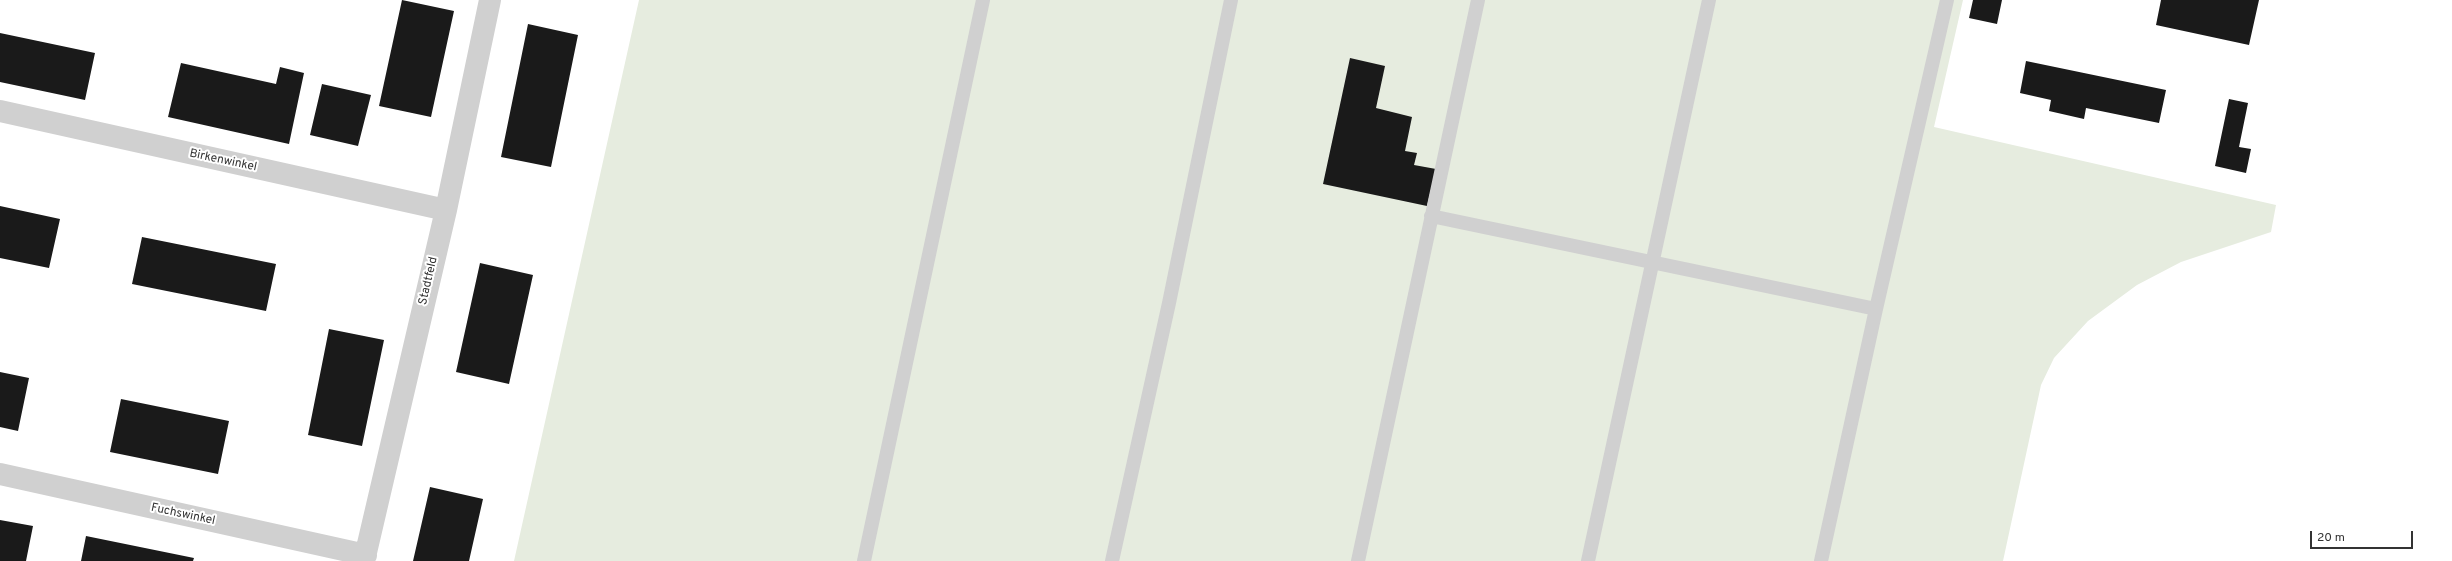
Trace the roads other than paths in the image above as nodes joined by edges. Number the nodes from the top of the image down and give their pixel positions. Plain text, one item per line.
1 (490, 0) edge
2 (983, 0) edge
3 (1231, 0) edge
4 (1478, 0) edge
5 (1709, 0) edge
6 (1947, 0) edge
7 (0, 111) edge
8 (446, 210) junction
9 (1431, 216) junction
10 (1652, 263) junction
11 (1876, 309) junction
12 (0, 474) edge
13 (365, 558) edge
14 (864, 561) edge
15 (1112, 561) edge
16 (1358, 561) edge
17 (1588, 561) edge
18 (1821, 561) edge

1 - 8 street, Stadtfeld
2 - 14 lane
3 - 15 lane
4 - 9 lane
5 - 10 lane
6 - 11 lane
7 - 8 street, Birkenwinkel
8 - 13 street, Stadtfeld
9 - 10 lane
9 - 16 lane
10 - 11 lane
10 - 17 lane
11 - 18 lane
12 - 13 street, Fuchswinkel

